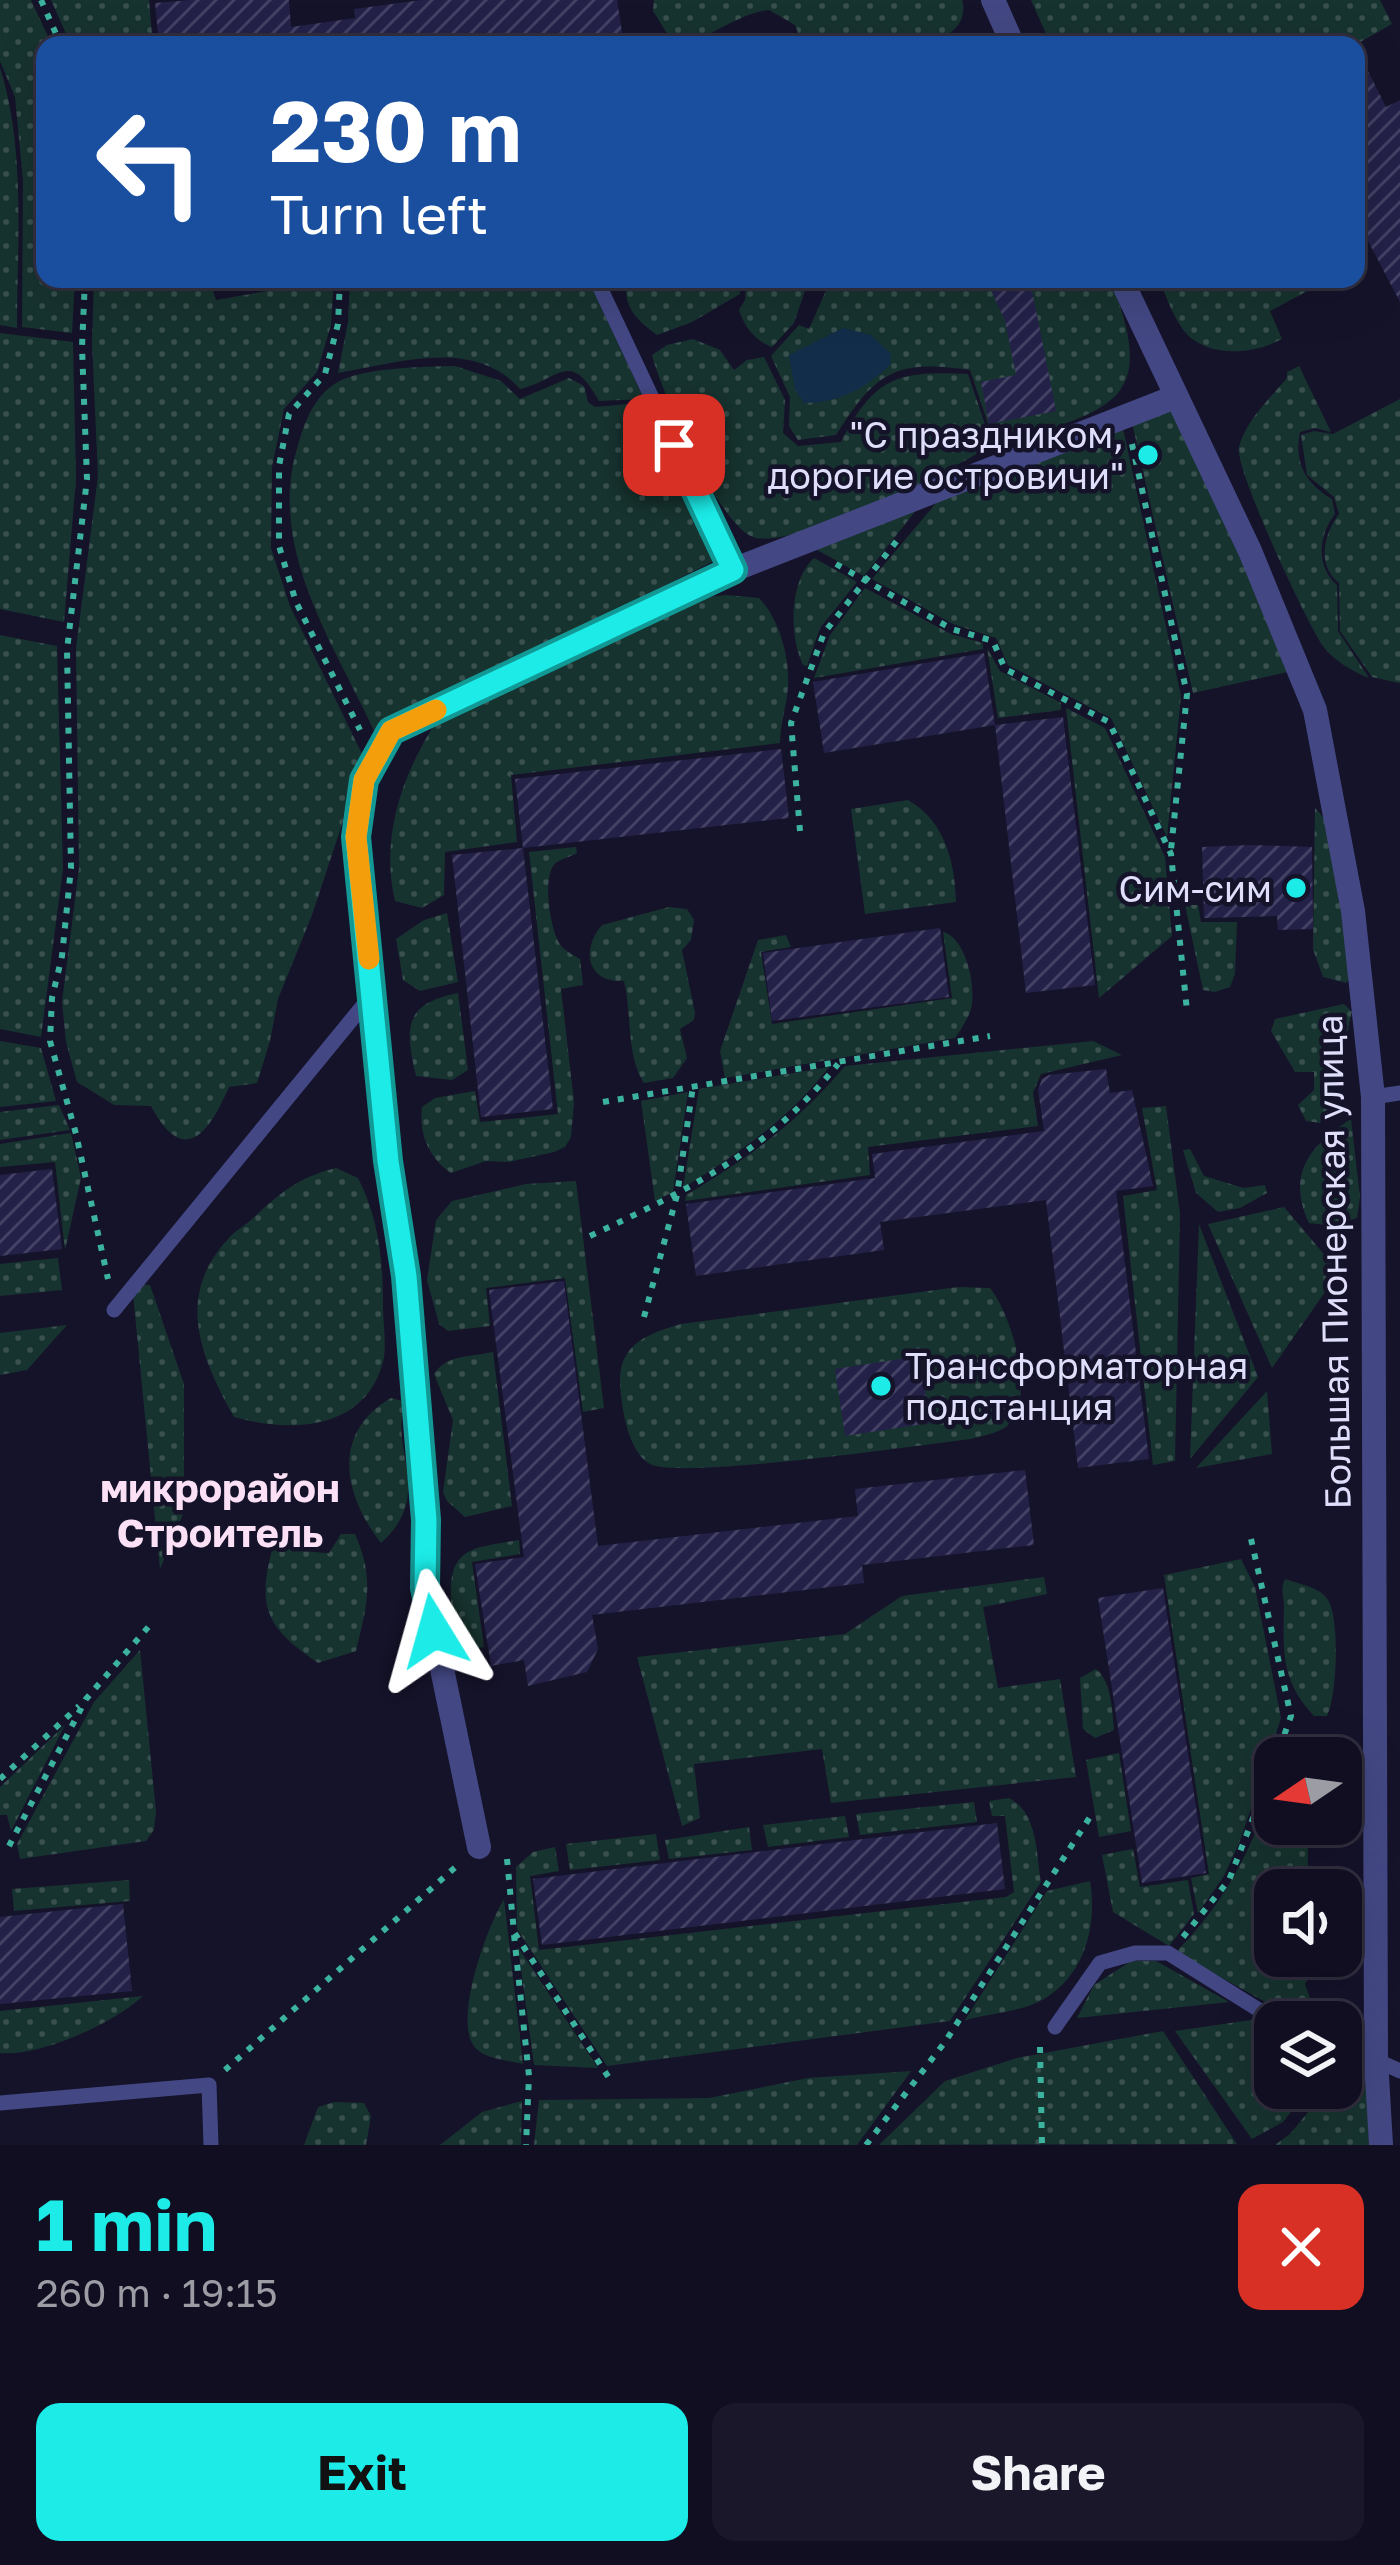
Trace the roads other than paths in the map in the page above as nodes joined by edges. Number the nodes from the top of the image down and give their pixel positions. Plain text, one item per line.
1 (993, 0) edge
2 (1009, 36) edge
3 (600, 288) edge
4 (1125, 288) edge
5 (1175, 397) junction
6 (733, 570) junction
7 (372, 994) junction
8 (1400, 1094) edge
9 (1373, 1097) junction
10 (114, 1310) road end
11 (479, 1847) road end
12 (1254, 2007) edge
13 (1047, 2028) road end
14 (1376, 2060) junction
15 (1400, 2071) edge
16 (0, 2103) edge
17 (211, 2145) edge
18 (1381, 2145) edge

1 - 2 street
3 - 6 lane
4 - 5 street, Большая Пионерская улица
5 - 6 street
5 - 9 street, Большая Пионерская улица
6 - 7 street
7 - 10 lane
7 - 11 street
8 - 9 lane
9 - 14 street, Большая Пионерская улица
12 - 13 lane
14 - 15 lane
14 - 18 street, Большая Пионерская улица
16 - 17 lane

